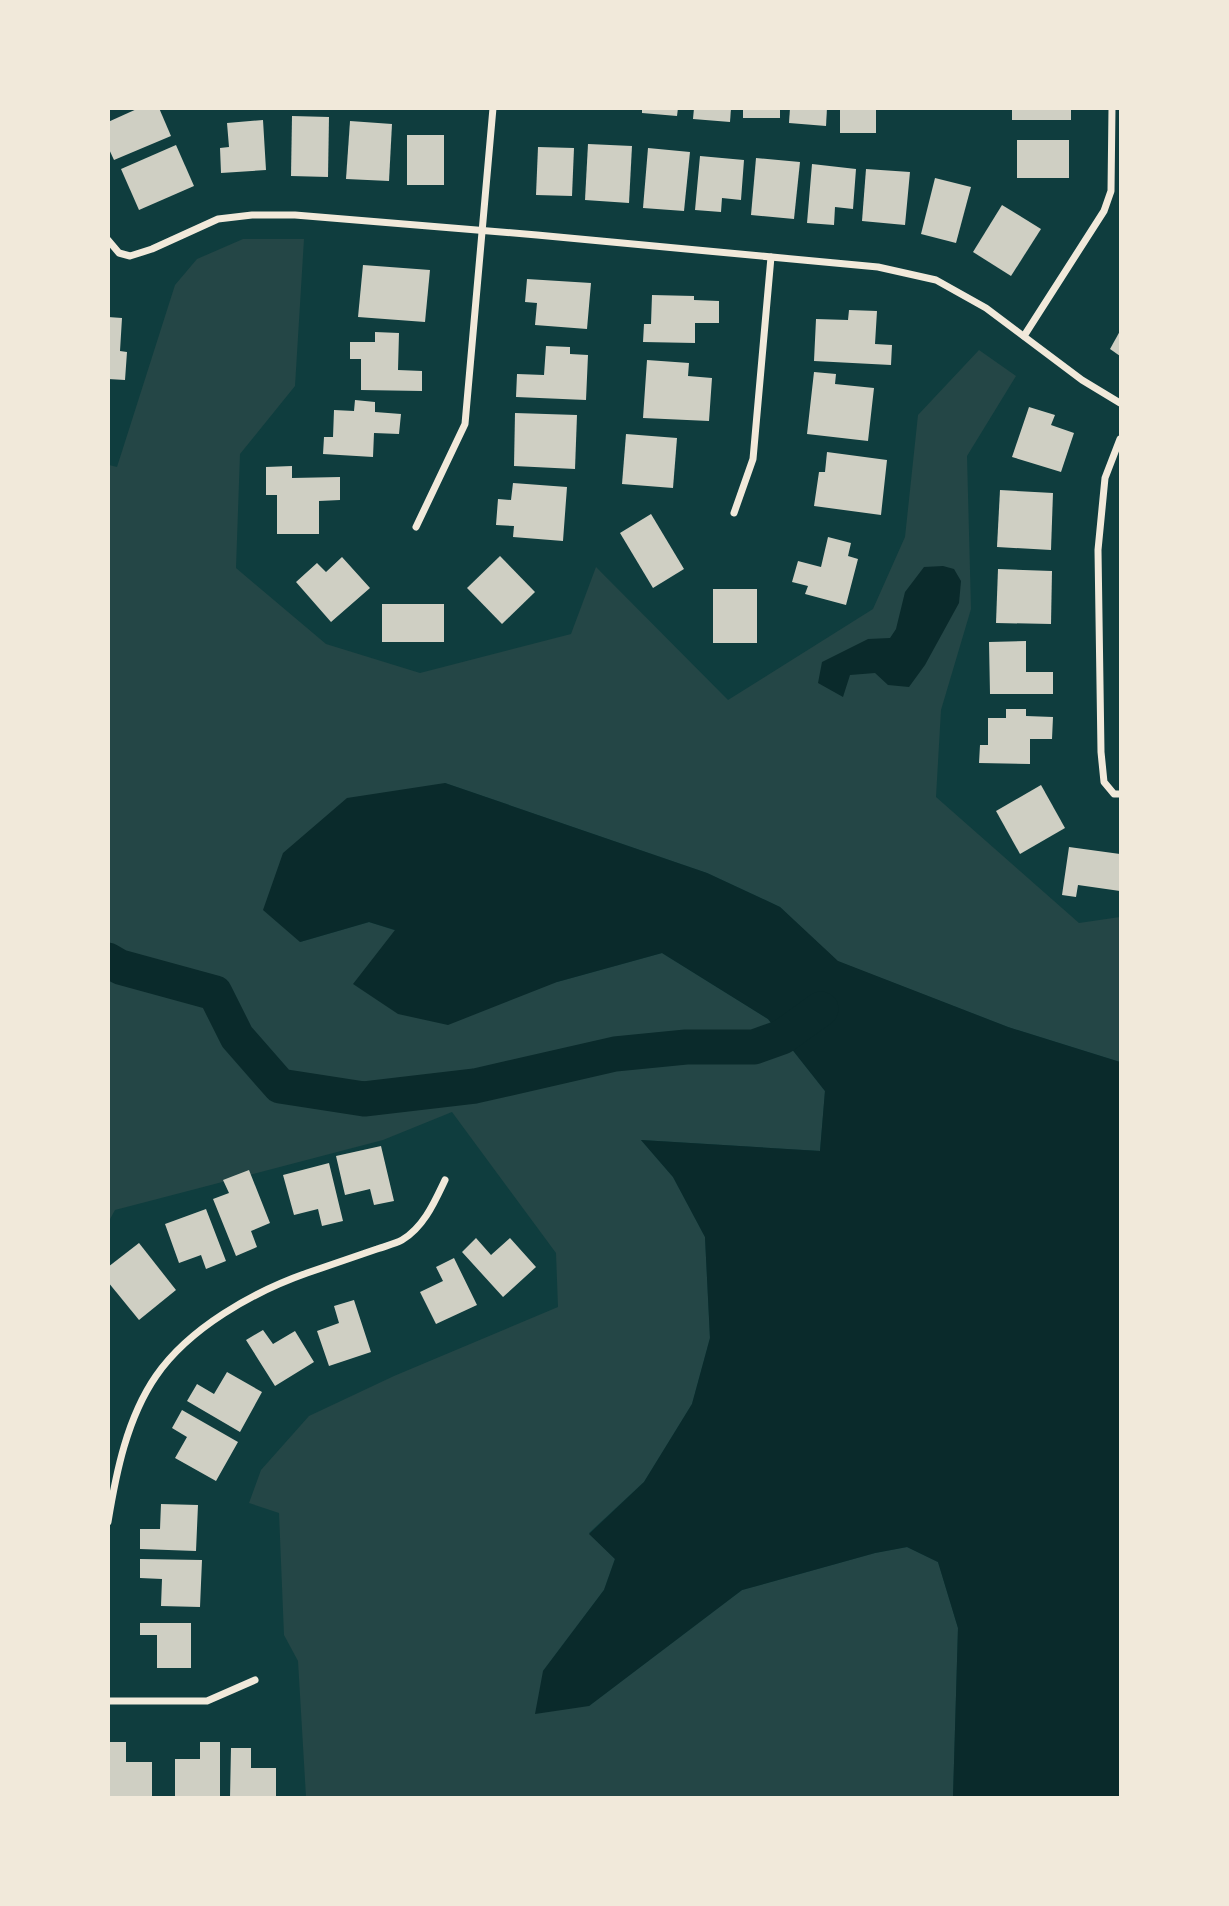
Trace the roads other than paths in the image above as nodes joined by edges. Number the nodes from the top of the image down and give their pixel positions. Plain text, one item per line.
1 (494, 108) edge
2 (1112, 108) edge
3 (482, 230) junction
4 (108, 240) edge
5 (771, 257) junction
6 (1024, 336) junction
7 (1121, 403) edge
8 (1121, 439) edge
9 (734, 513) dead end
10 (416, 527) dead end
11 (1117, 794) edge
12 (445, 1180) dead end
13 (108, 1522) edge
14 (255, 1679) dead end
15 (108, 1701) edge

1 - 3 street
2 - 6 street
3 - 4 street
3 - 5 street
3 - 10 street
5 - 6 street
5 - 9 street
6 - 7 street
8 - 11 street
12 - 13 street
14 - 15 street

